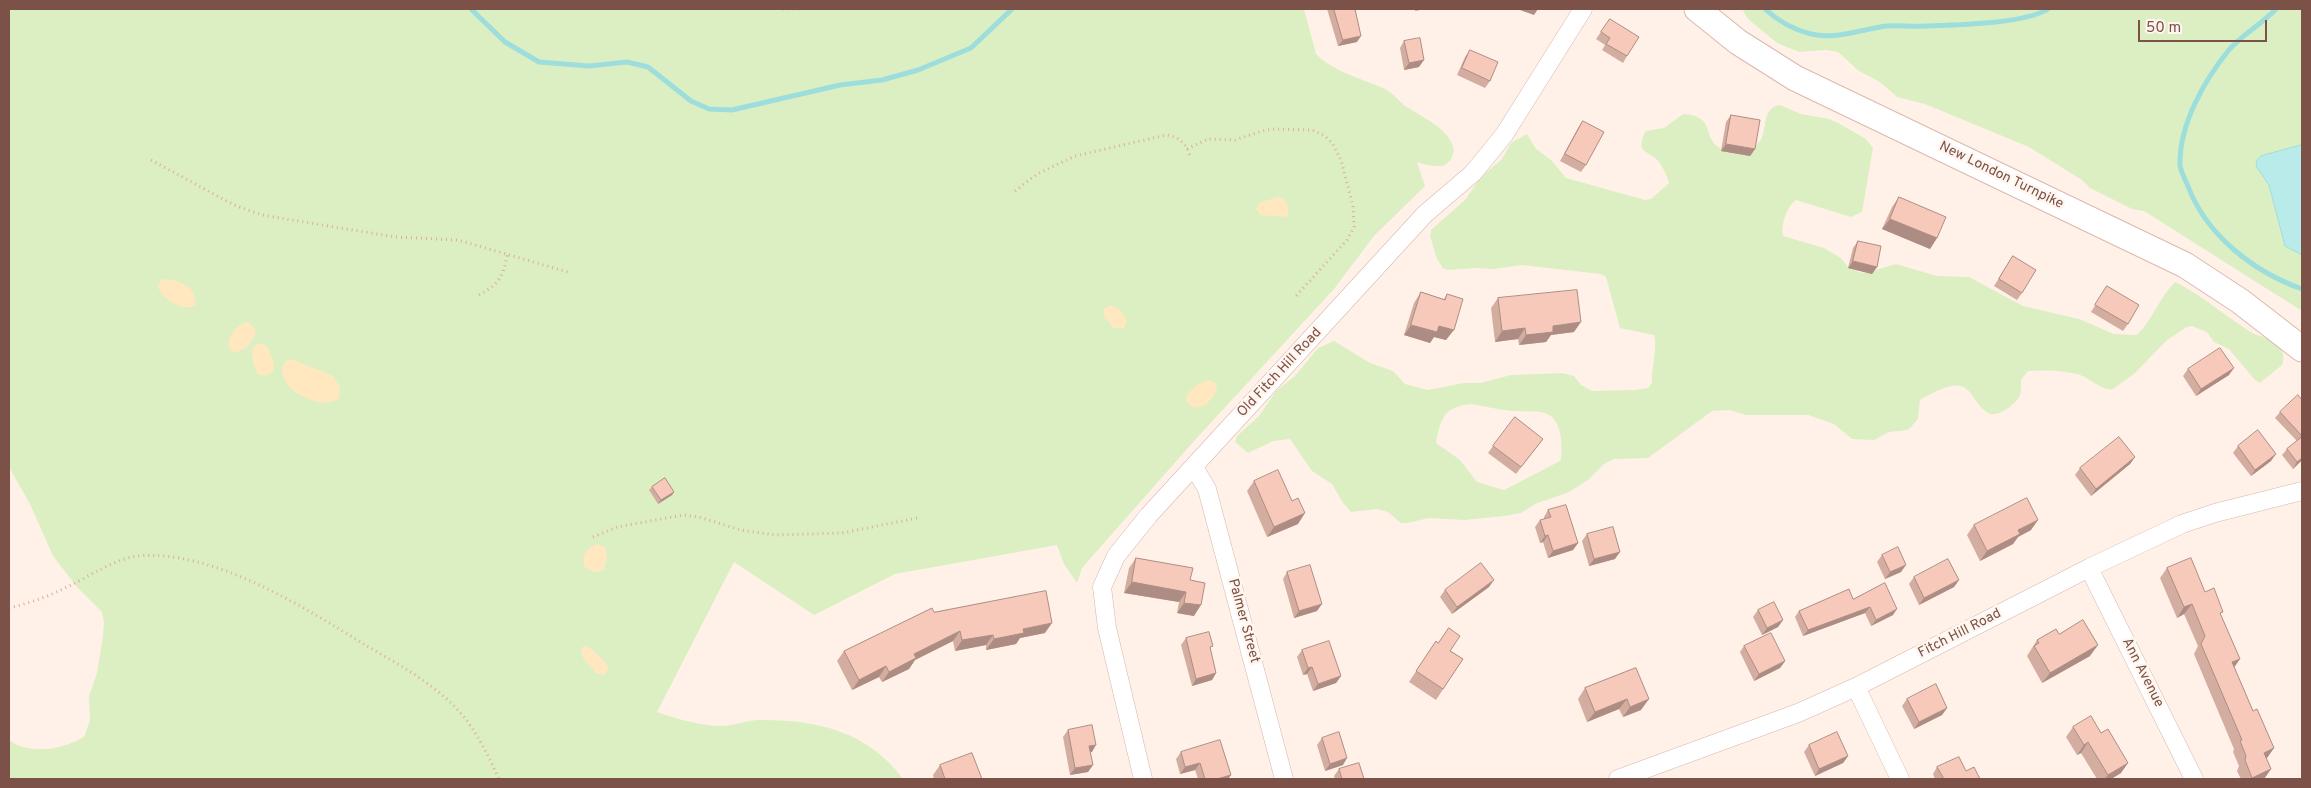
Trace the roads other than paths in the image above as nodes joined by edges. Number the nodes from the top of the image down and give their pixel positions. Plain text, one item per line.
1 (1583, 9) edge
2 (1697, 9) edge
3 (2302, 349) edge
4 (1194, 466) junction
5 (2302, 491) edge
6 (2089, 568) junction
7 (1856, 687) junction
8 (1142, 779) edge
9 (1284, 779) edge
10 (1618, 779) edge
11 (1900, 779) edge
12 (2194, 779) edge

1 - 4 street, Old Fitch Hill Road
2 - 3 main road, New London Turnpike
4 - 8 street, Old Fitch Hill Road
4 - 9 street, Palmer Street
5 - 6 street, Fitch Hill Road
6 - 7 street, Fitch Hill Road
6 - 12 street, Ann Avenue
7 - 10 street, Fitch Hill Road
7 - 11 street

